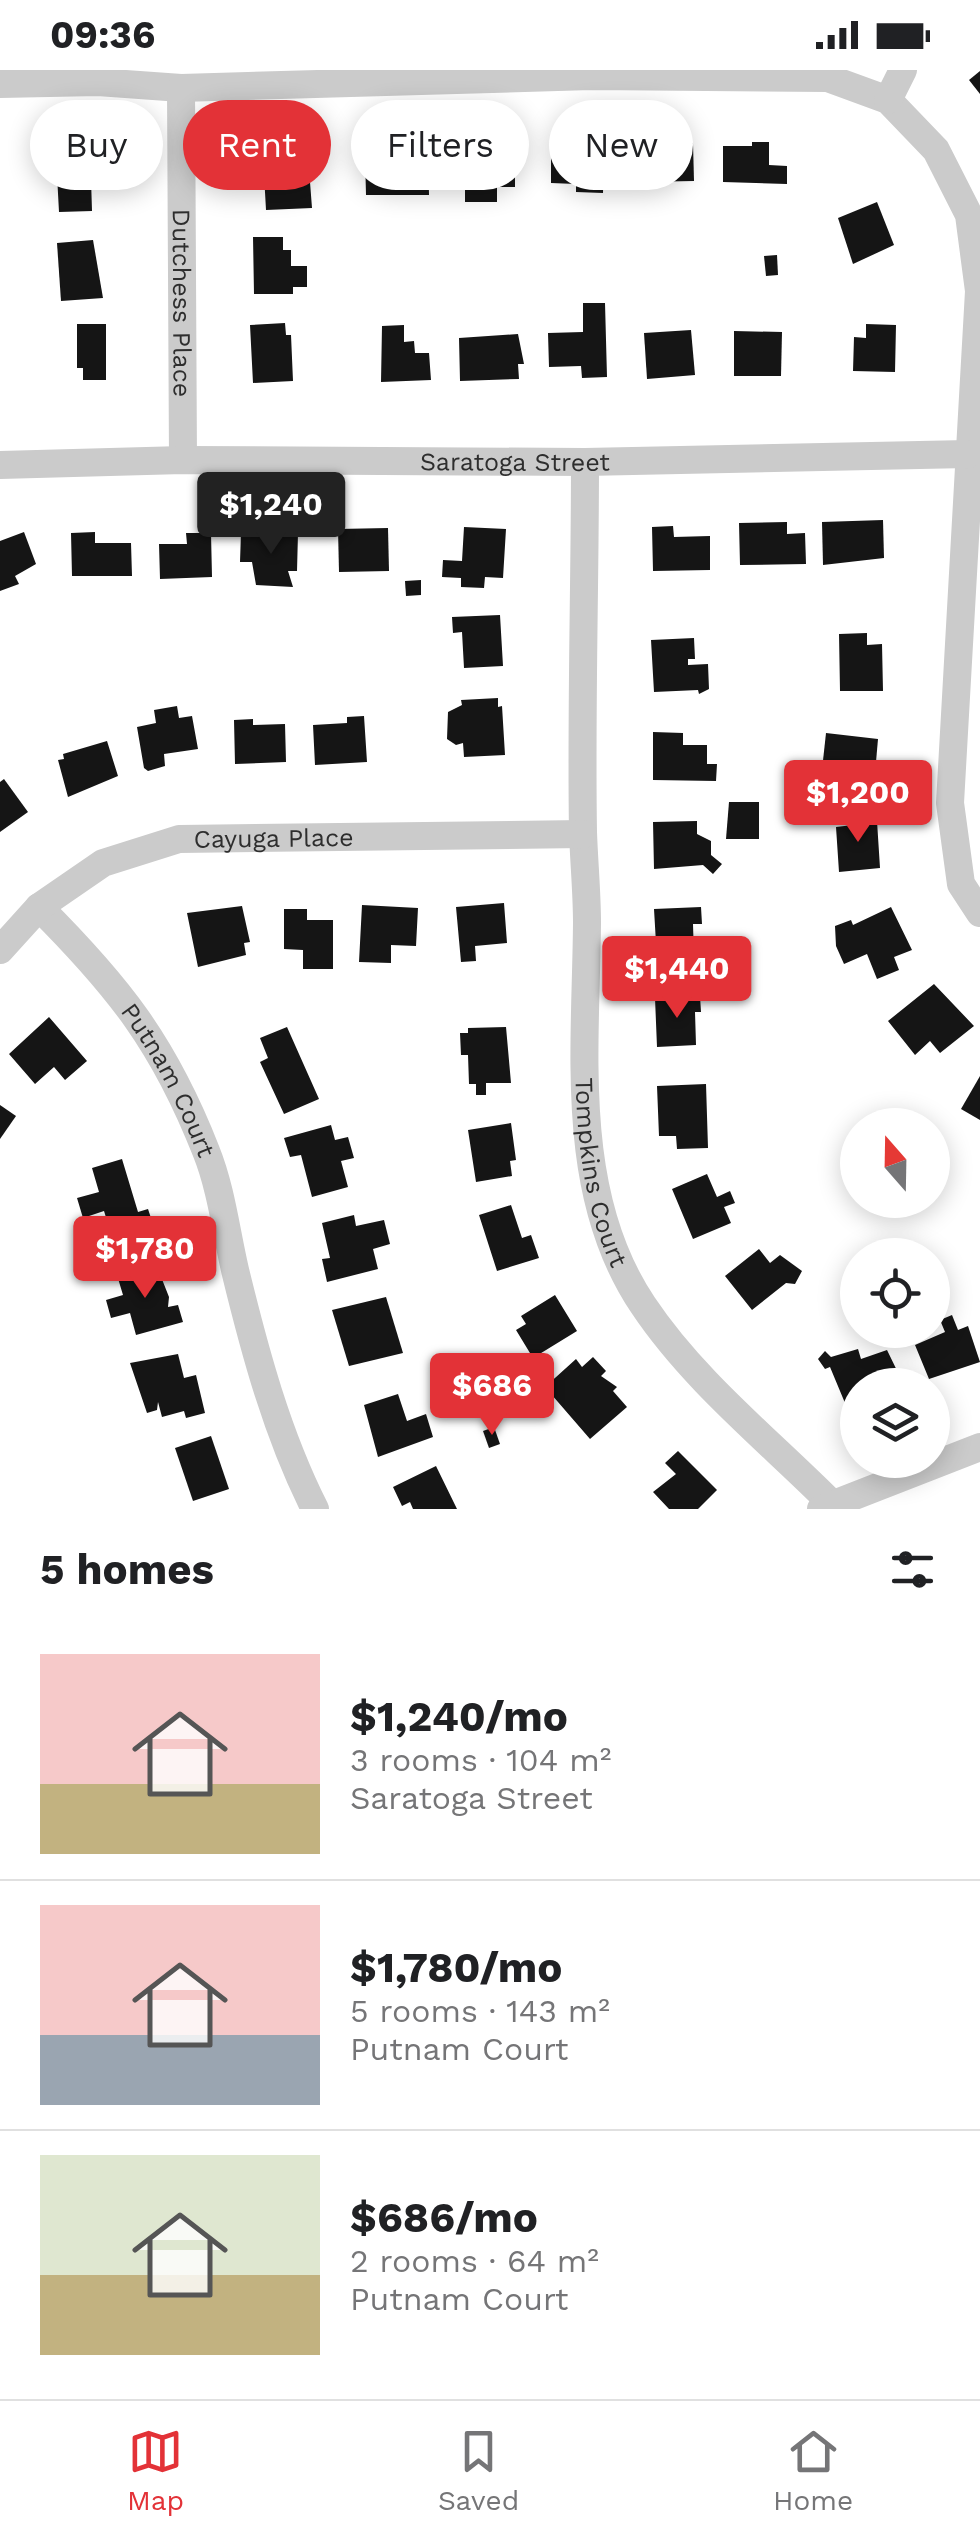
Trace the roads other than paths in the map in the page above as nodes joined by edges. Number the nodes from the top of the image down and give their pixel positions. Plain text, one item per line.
1 (903, 70) edge
2 (0, 84) edge
3 (182, 88) junction
4 (888, 100) junction
5 (968, 454) junction
6 (183, 460) junction
7 (585, 462) junction
8 (0, 466) edge
9 (583, 834) junction
10 (40, 907) junction
11 (980, 913) edge
12 (0, 950) edge
13 (980, 1447) edge
14 (826, 1506) edge
15 (315, 1509) edge

1 - 4 street
2 - 3 street
3 - 4 street
3 - 6 street, Dutchess Place
4 - 5 street
5 - 7 street, Saratoga Street
5 - 11 street
6 - 7 street, Saratoga Street
6 - 8 street, Saratoga Street
7 - 9 street, Tompkins Court
9 - 10 street, Cayuga Place
9 - 14 street, Tompkins Court
10 - 12 street, Cayuga Place
10 - 15 street, Putnam Court
13 - 14 street

